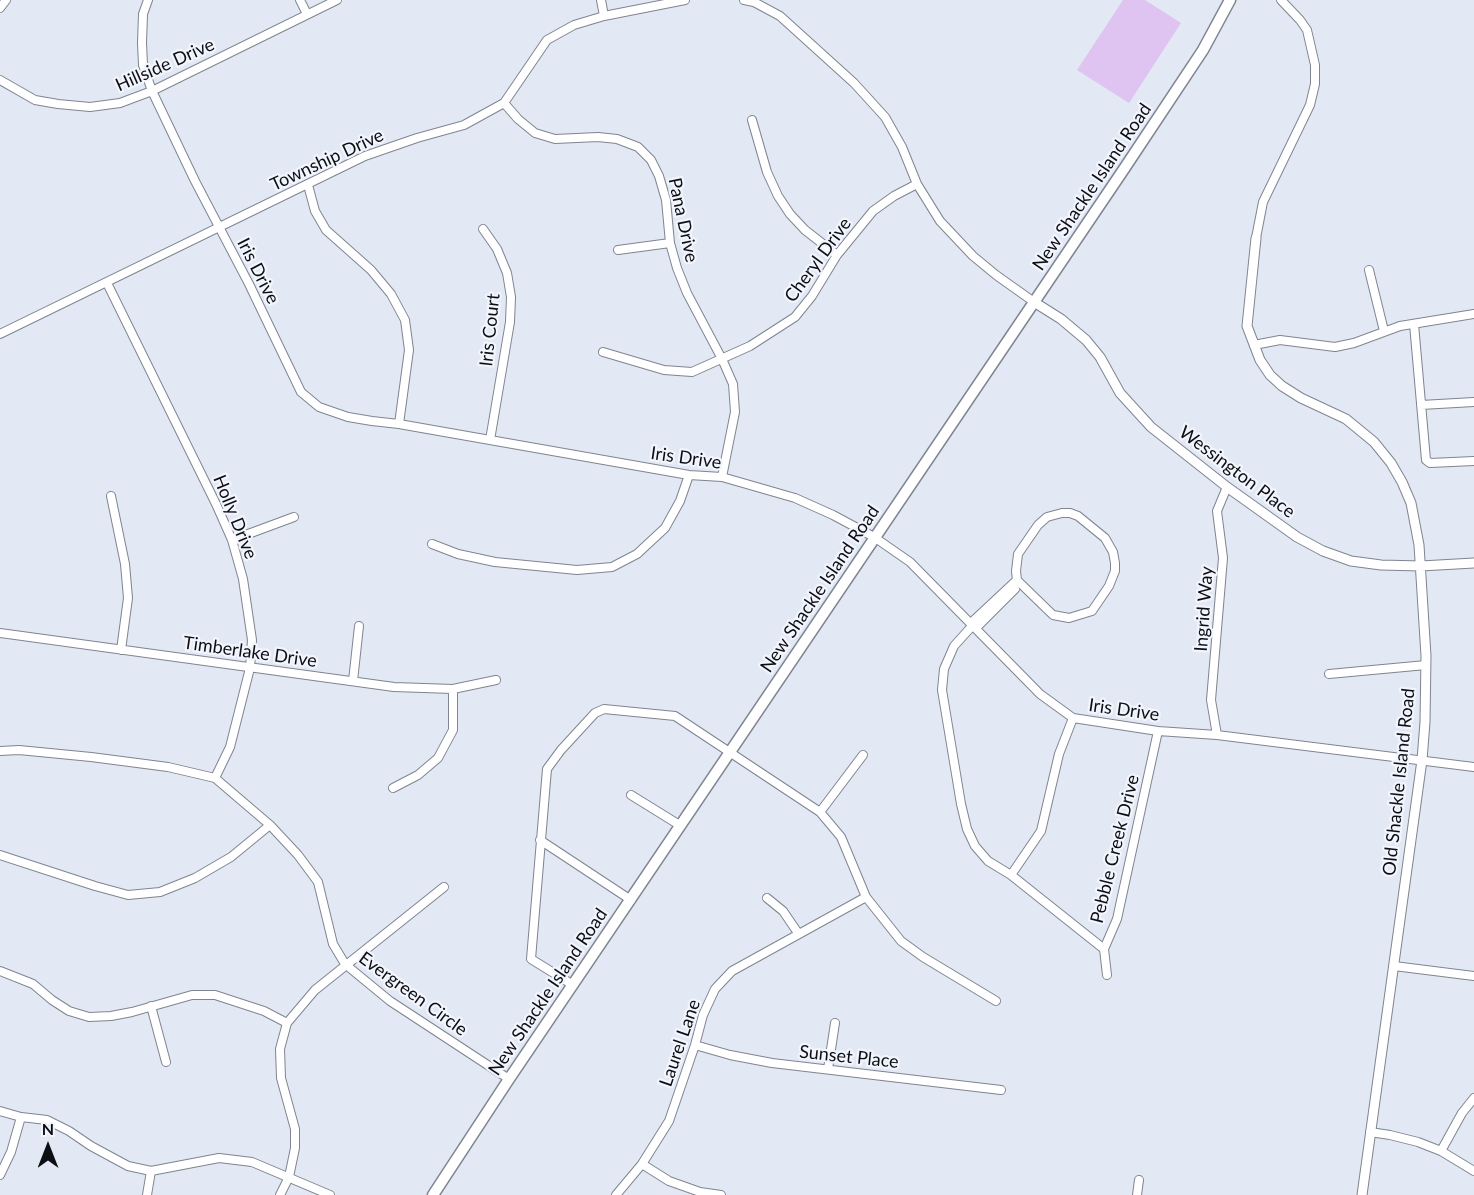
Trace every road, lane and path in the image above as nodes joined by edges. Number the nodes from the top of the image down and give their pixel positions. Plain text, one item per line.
1 (6, 0) edge
2 (148, 0) edge
3 (300, 0) edge
4 (337, 0) edge
5 (601, 0) edge
6 (685, 0) edge
7 (744, 0) edge
8 (1230, 0) edge
9 (1281, 0) edge
10 (0, 8) edge
11 (307, 14) junction
12 (604, 16) junction
13 (0, 80) edge
14 (152, 91) junction
15 (504, 103) junction
16 (752, 120) dead end
17 (917, 184) junction
18 (308, 185) junction
19 (220, 227) junction
20 (483, 229) dead end
21 (1256, 238) joint
22 (670, 243) junction
23 (618, 250) dead end
24 (837, 255) junction
25 (1369, 270) dead end
26 (107, 283) junction
27 (1034, 302) junction
28 (1474, 314) edge
29 (1414, 324) junction
30 (1384, 331) junction
31 (0, 334) edge
32 (1254, 345) junction
33 (603, 352) dead end
34 (723, 359) junction
35 (1474, 402) edge
36 (1421, 405) junction
37 (399, 424) junction
38 (490, 440) junction
39 (1474, 460) edge
40 (689, 475) junction
41 (722, 477) junction
42 (1227, 487) junction
43 (111, 496) dead end
44 (294, 517) dead end
45 (874, 537) junction
46 (232, 540) junction
47 (432, 543) dead end
48 (1474, 563) edge
49 (1421, 566) junction
50 (1018, 582) junction
51 (974, 625) junction
52 (359, 626) dead end
53 (0, 633) edge
54 (121, 650) junction
55 (1426, 665) junction
56 (250, 668) junction
57 (1329, 674) dead end
58 (496, 680) dead end
59 (353, 681) junction
60 (453, 689) junction
61 (1074, 717) junction
62 (1158, 730) junction
63 (1216, 735) junction
64 (0, 752) edge
65 (731, 752) junction
66 (863, 755) dead end
67 (1422, 760) junction
68 (1474, 767) edge
69 (215, 778) junction
70 (393, 788) dead end
71 (631, 795) dead end
72 (820, 812) junction
73 (270, 825) junction
74 (681, 826) junction
75 (540, 840) junction
76 (0, 855) edge
77 (1011, 875) junction
78 (444, 887) dead end
79 (866, 897) junction
80 (767, 898) dead end
81 (631, 900) junction
82 (798, 933) junction
83 (1104, 949) junction
84 (345, 964) junction
85 (1394, 966) junction
86 (0, 971) edge
87 (1107, 975) dead end
88 (1474, 976) edge
89 (573, 985) junction
90 (996, 1001) dead end
91 (151, 1006) junction
92 (287, 1023) junction
93 (835, 1023) dead end
94 (695, 1045) junction
95 (166, 1062) dead end
96 (828, 1069) junction
97 (509, 1079) junction
98 (1001, 1090) dead end
99 (1474, 1098) edge
100 (0, 1111) edge
101 (21, 1117) junction
102 (1370, 1132) junction
103 (1442, 1152) junction
104 (642, 1164) junction
105 (151, 1171) junction
106 (1474, 1171) edge
107 (0, 1175) edge
108 (289, 1177) junction
109 (1139, 1180) dead end
110 (147, 1195) edge
111 (280, 1195) edge
112 (330, 1195) edge
113 (433, 1195) edge
114 (616, 1195) edge
115 (721, 1195) edge
116 (1137, 1195) edge
117 (1362, 1195) edge

1 - 10 street
2 - 14 street, Iris Drive
3 - 11 street
4 - 11 street, Hillside Drive
5 - 12 street
6 - 12 street, Township Drive
7 - 17 street
8 - 27 main road, New Shackle Island Road
9 - 21 street, Old Shackle Island Road
11 - 14 street, Hillside Drive
12 - 15 street, Township Drive
13 - 14 street, Hillside Drive
14 - 19 street, Iris Drive
15 - 18 street, Township Drive
15 - 22 street, Pana Drive
16 - 24 street
17 - 24 street, Cheryl Drive
17 - 27 street
18 - 19 street, Township Drive
18 - 37 street
19 - 26 street, Township Drive
19 - 37 street, Iris Drive
20 - 38 street, Iris Court
21 - 32 street, Old Shackle Island Road
22 - 23 street
22 - 34 street, Pana Drive
24 - 34 street, Cheryl Drive
25 - 30 street
26 - 31 street, Township Drive
26 - 46 street, Holly Drive
27 - 42 street, Wessington Place
27 - 45 main road, New Shackle Island Road
28 - 29 street
29 - 30 street
29 - 36 street
30 - 32 street
32 - 49 street, Old Shackle Island Road
33 - 34 street, Cheryl Drive
34 - 41 street, Pana Drive
35 - 36 street
36 - 39 street
37 - 38 street, Iris Drive
38 - 40 street, Iris Drive
40 - 41 street, Iris Drive
40 - 47 street
41 - 45 street, Iris Drive
42 - 49 street, Wessington Place
42 - 63 street, Ingrid Way
43 - 54 street
44 - 46 street
45 - 51 street, Iris Drive
45 - 65 main road, New Shackle Island Road
46 - 56 street, Holly Drive
48 - 49 street, Wessington Place
49 - 55 street, Old Shackle Island Road
50 - 50 street
50 - 51 street
51 - 61 street, Iris Drive
51 - 77 street
52 - 59 street
53 - 54 street, Timberlake Drive
54 - 56 street, Timberlake Drive
55 - 57 street
55 - 67 street, Old Shackle Island Road
56 - 59 street, Timberlake Drive
56 - 69 street, Holly Drive
58 - 60 street, Timberlake Drive
59 - 60 street, Timberlake Drive
60 - 70 street
61 - 62 street, Iris Drive
61 - 77 street
62 - 63 street, Iris Drive
62 - 83 street, Pebble Creek Drive
63 - 67 street, Iris Drive
64 - 69 street, Evergreen Circle
65 - 72 street
65 - 74 main road, New Shackle Island Road
65 - 75 street
66 - 72 street
67 - 68 street, Iris Drive
67 - 85 street, Old Shackle Island Road
69 - 73 street, Evergreen Circle
71 - 74 street
72 - 79 street
73 - 76 street
73 - 84 street, Evergreen Circle
74 - 81 main road, New Shackle Island Road
75 - 81 street
75 - 89 street
77 - 83 street
78 - 84 street
79 - 82 street, Laurel Lane
79 - 90 street
80 - 82 street
81 - 89 main road, New Shackle Island Road
82 - 94 street, Laurel Lane
83 - 87 street, Pebble Creek Drive
84 - 92 street
84 - 97 street, Evergreen Circle
85 - 88 street
85 - 102 street, Old Shackle Island Road
86 - 91 street
89 - 97 main road, New Shackle Island Road
91 - 92 street
91 - 95 street
92 - 108 street
93 - 96 street
94 - 96 street, Sunset Place
94 - 104 street, Laurel Lane
96 - 98 street, Sunset Place
97 - 113 main road, New Shackle Island Road
99 - 103 street
100 - 101 street
101 - 105 street
101 - 107 street
102 - 103 street
102 - 117 street, Old Shackle Island Road
103 - 106 street
104 - 114 street, Laurel Lane
104 - 115 street
105 - 108 street
105 - 110 street
108 - 111 street
108 - 112 street
109 - 116 street

